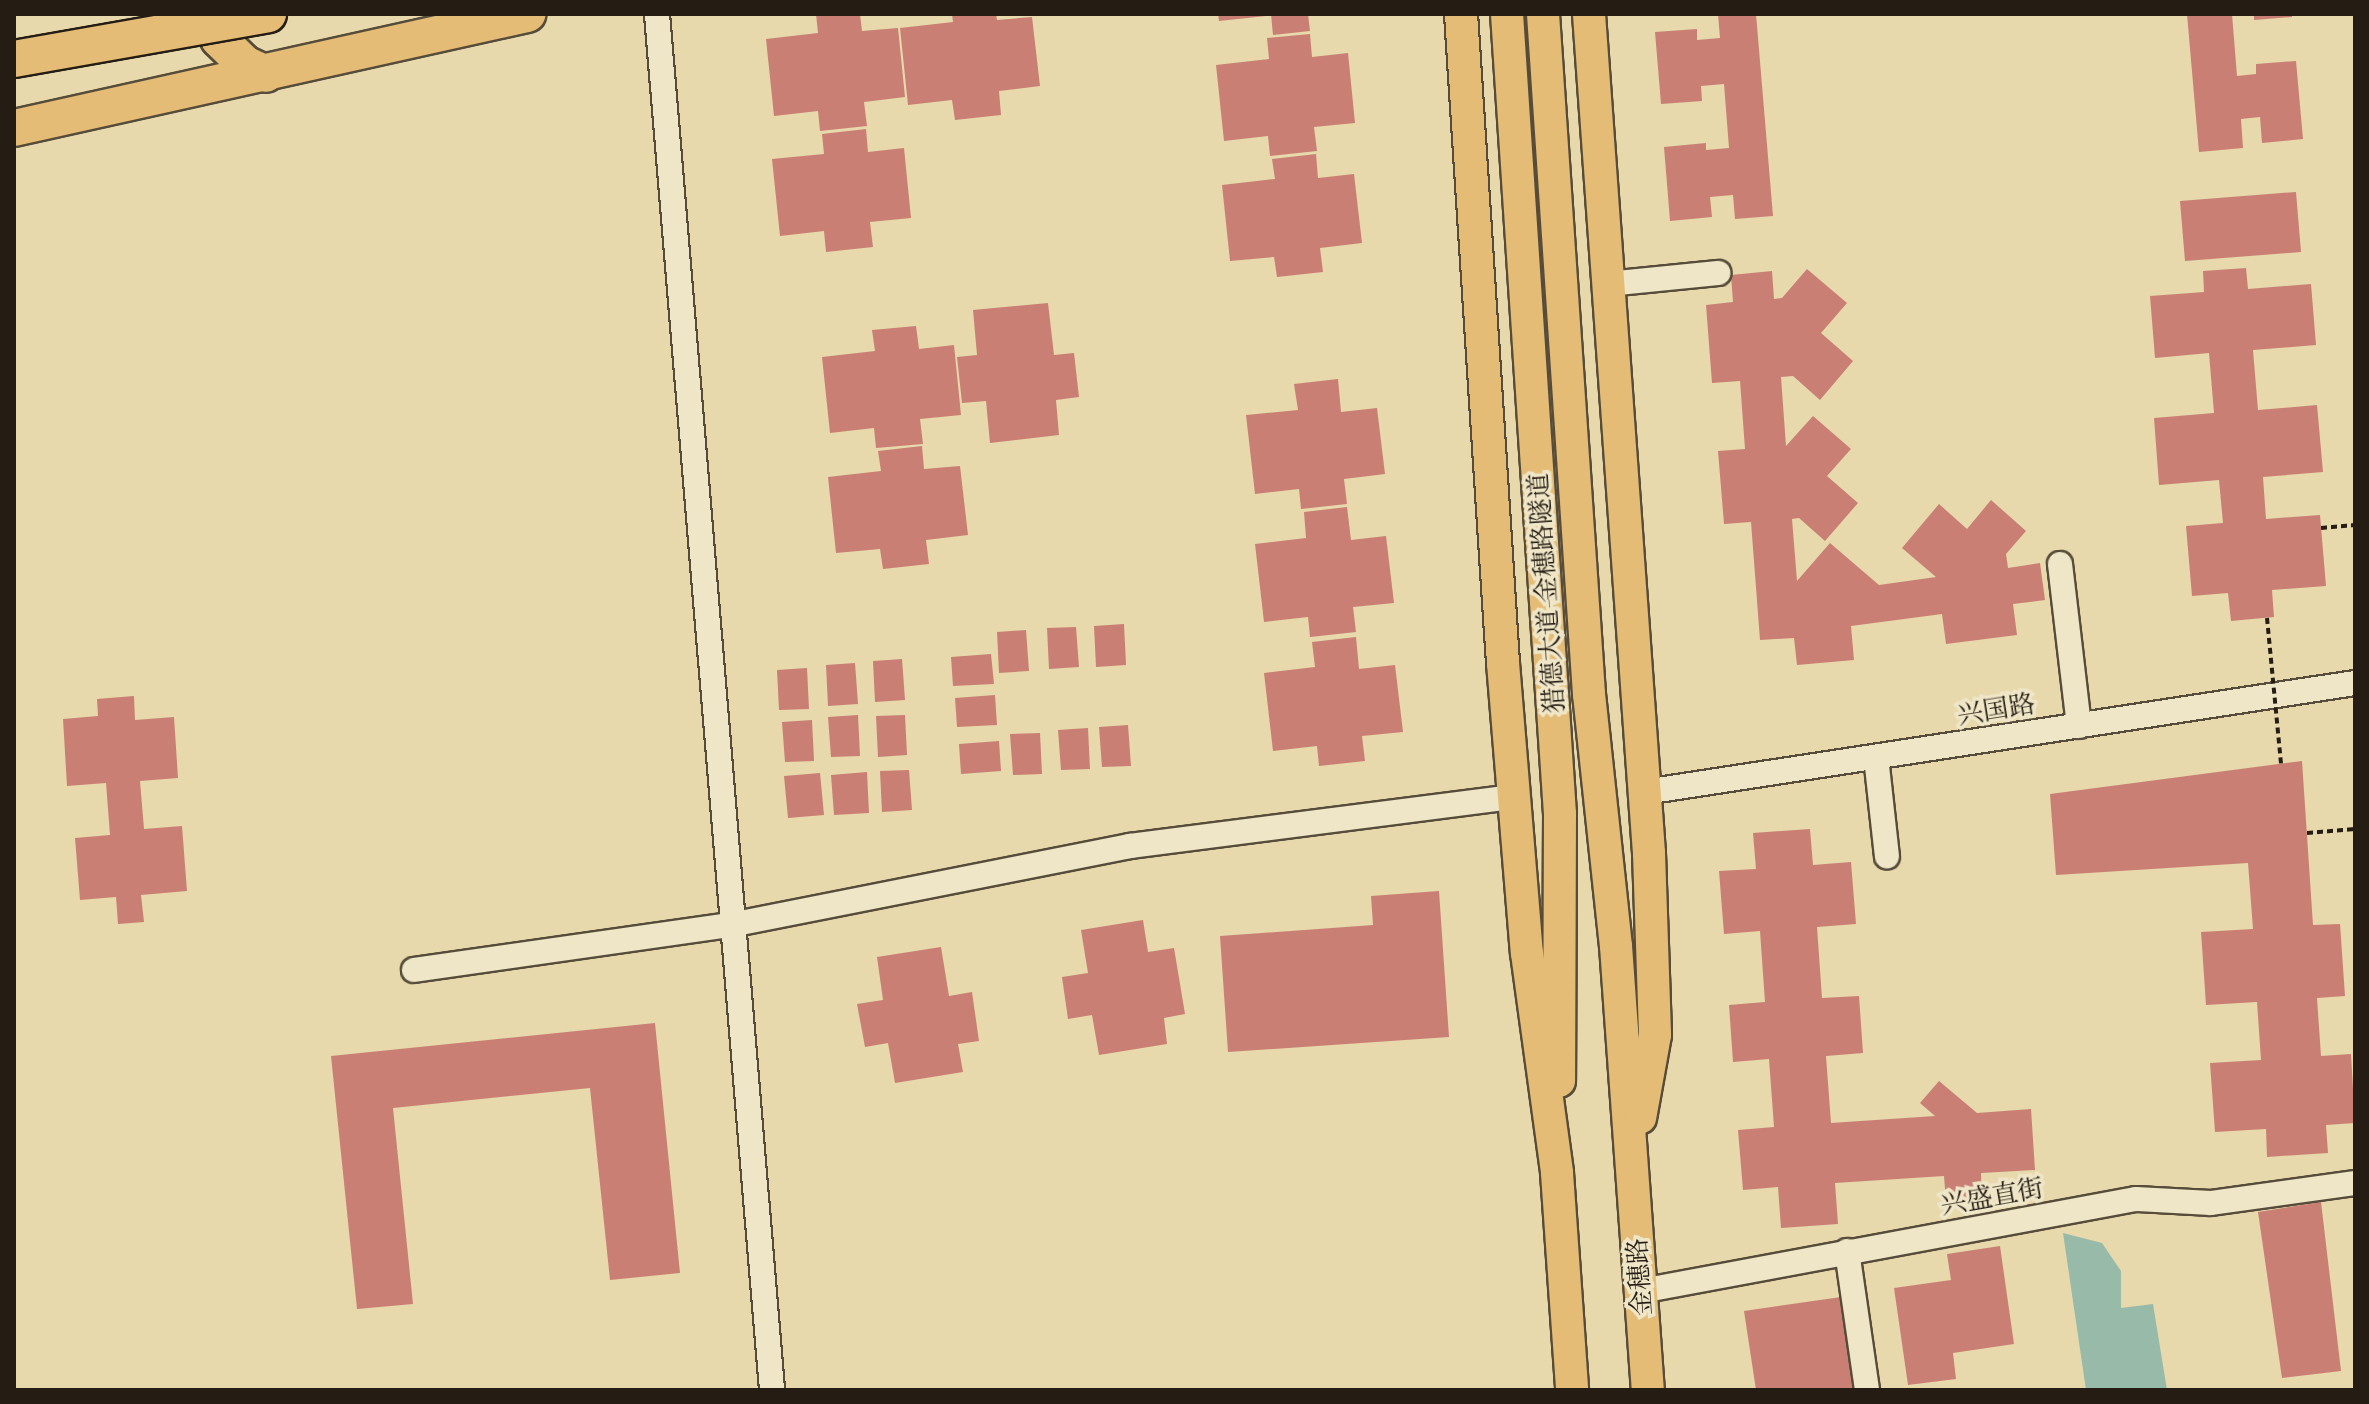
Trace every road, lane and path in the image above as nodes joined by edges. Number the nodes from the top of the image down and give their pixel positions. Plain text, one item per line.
1 (208, 14) edge
2 (268, 14) edge
3 (527, 14) edge
4 (657, 14) edge
5 (1461, 14) edge
6 (1507, 14) edge
7 (1543, 14) edge
8 (1589, 14) edge
9 (14, 59) edge
10 (266, 74) junction
11 (14, 128) edge
12 (1718, 273) dead end
13 (1607, 284) junction
14 (2355, 525) edge
15 (2321, 528) dead end
16 (2060, 564) dead end
17 (2267, 618) dead end
18 (2355, 683) edge
19 (2079, 726) junction
20 (1876, 757) junction
21 (2281, 763) dead end
22 (1645, 792) junction
23 (1515, 797) junction
24 (2355, 829) edge
25 (2307, 833) dead end
26 (1887, 856) dead end
27 (731, 925) junction
28 (414, 970) dead end
29 (1632, 1164) junction
30 (1557, 1173) junction
31 (2355, 1183) edge
32 (1847, 1251) junction
33 (1641, 1291) junction
34 (772, 1390) edge
35 (1572, 1390) edge
36 (1648, 1390) edge
37 (1867, 1390) edge

1 - 10 highway
2 - 9 highway, bridge
3 - 10 highway
4 - 27 street
5 - 23 main road
6 - 30 main road, 猎德大道-金穗路隧道
7 - 29 main road, 猎德大道-金穗路隧道
8 - 13 main road
10 - 11 highway
12 - 13 street
13 - 22 main road
14 - 15 path
16 - 19 street
17 - 21 path, bridge
18 - 19 street, 兴国路
19 - 20 street, 兴国路
20 - 22 street, 兴国路
20 - 26 street
22 - 29 main road
23 - 27 street
23 - 30 main road
24 - 25 path
27 - 28 street
27 - 34 street
29 - 33 main road, 金穗路
30 - 35 main road
31 - 32 street, 兴盛直街
32 - 33 street, 兴盛直街
32 - 37 street
33 - 36 main road, 金穗路

